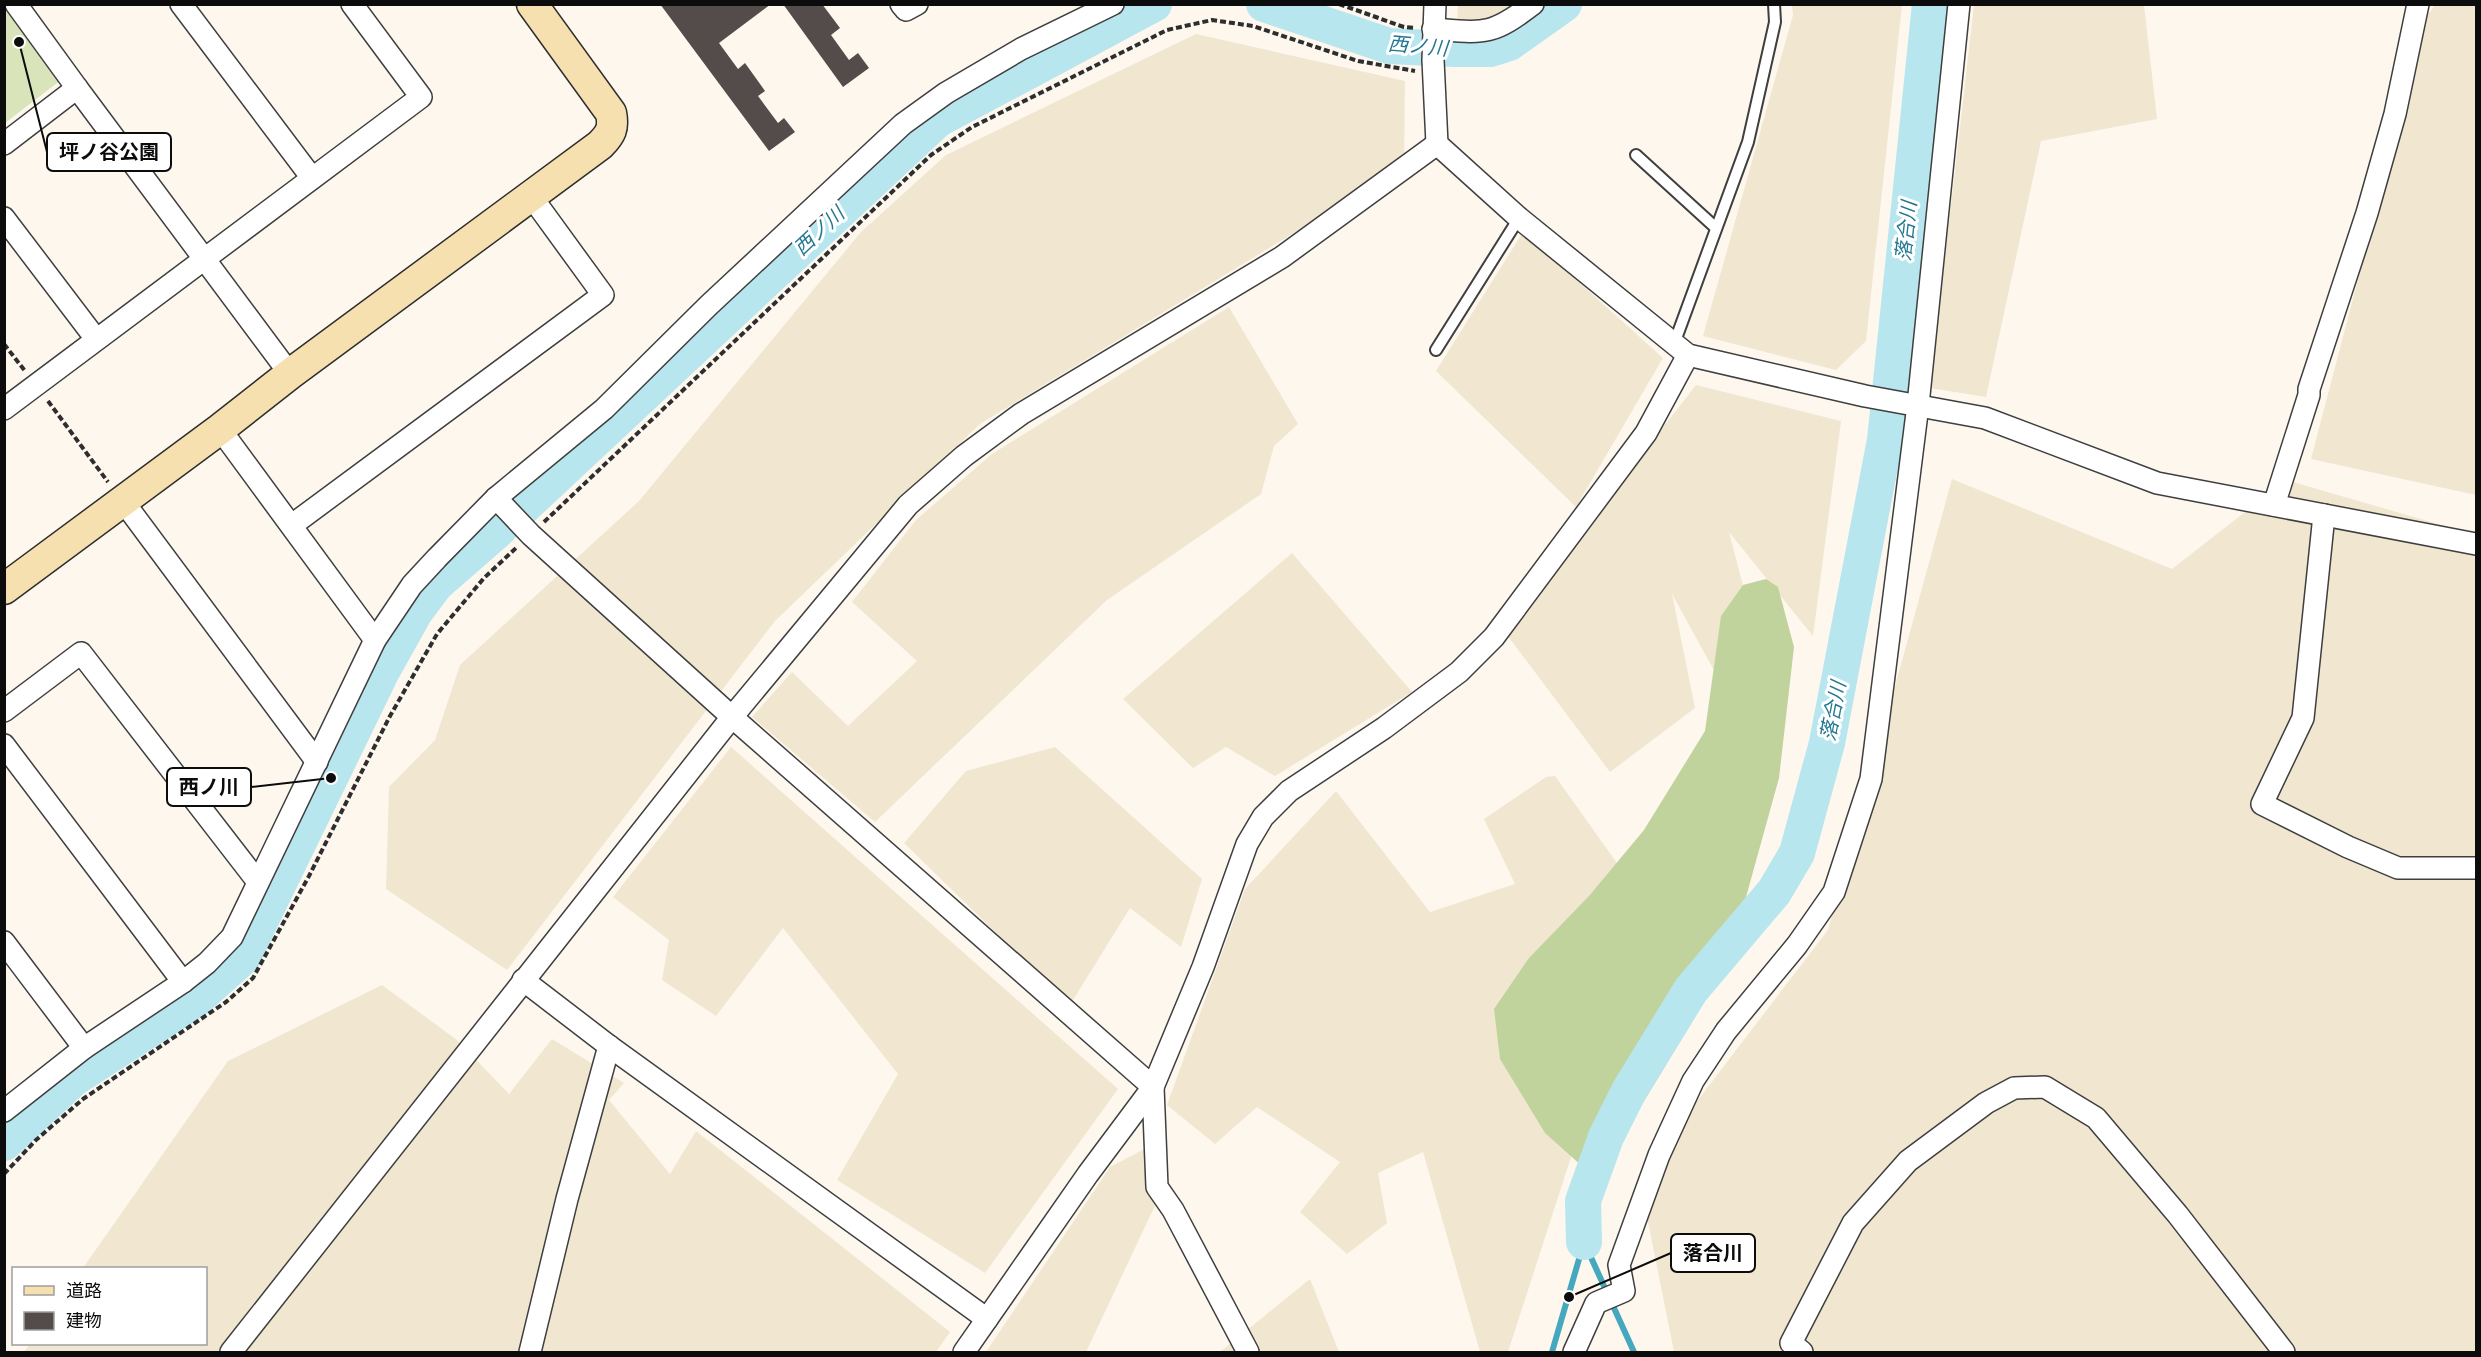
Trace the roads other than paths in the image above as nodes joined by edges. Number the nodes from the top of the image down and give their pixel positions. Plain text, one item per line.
1 (16, 4) edge
2 (181, 4) edge
3 (352, 4) edge
4 (901, 4) edge
5 (917, 4) edge
6 (1113, 4) edge
7 (1435, 4) edge
8 (1533, 4) edge
9 (1774, 4) edge
10 (1959, 4) edge
11 (2418, 4) edge
12 (541, 8) edge
13 (1433, 51) junction
14 (77, 88) junction
15 (4, 144) edge
16 (1437, 144) junction
17 (1636, 155) dead end
18 (312, 178) junction
19 (531, 196) junction
20 (4, 218) edge
21 (1519, 218) junction
22 (1716, 228) junction
23 (205, 257) junction
24 (96, 339) junction
25 (1436, 350) dead end
26 (1681, 350) junction
27 (290, 374) junction
28 (1914, 405) junction
29 (4, 409) edge
30 (220, 429) junction
31 (496, 498) junction
32 (123, 501) junction
33 (2274, 505) junction
34 (2324, 516) junction
35 (292, 525) junction
36 (2476, 544) edge
37 (4, 589) edge
38 (375, 640) junction
39 (4, 711) edge
40 (732, 717) junction
41 (4, 745) edge
42 (317, 762) junction
43 (2476, 868) edge
44 (258, 882) junction
45 (4, 942) edge
46 (523, 980) junction
47 (183, 982) junction
48 (609, 1046) junction
49 (84, 1048) junction
50 (1153, 1087) junction
51 (4, 1110) edge
52 (987, 1319) junction
53 (231, 1353) edge
54 (530, 1353) edge
55 (964, 1353) edge
56 (1248, 1353) edge
57 (1574, 1353) edge
58 (1802, 1353) edge
59 (2283, 1353) edge

1 - 14 street
2 - 18 street
3 - 18 street
4 - 5 street
6 - 31 street
7 - 13 street
8 - 13 street
9 - 22 lane
10 - 28 street
11 - 33 street
12 - 19 street
13 - 16 street
14 - 15 street
14 - 23 street
16 - 21 street
16 - 40 street
17 - 22 lane
18 - 23 street
19 - 27 street
19 - 35 street
20 - 24 street
21 - 25 lane
21 - 26 street
22 - 26 lane
23 - 24 street
23 - 27 street
24 - 29 street
26 - 28 street
26 - 50 street
27 - 30 street
28 - 33 street
28 - 57 street
30 - 32 street
30 - 35 street
31 - 38 street
31 - 40 street
32 - 37 street
32 - 42 street
33 - 34 street
34 - 36 street
34 - 43 street
35 - 38 street
38 - 42 street
39 - 44 street
40 - 46 street
40 - 50 street
41 - 47 street
42 - 44 street
44 - 47 street
45 - 49 street
46 - 48 street
46 - 53 street
47 - 49 street
48 - 52 street
48 - 54 street
49 - 51 street
50 - 52 street
50 - 56 street
52 - 55 street
58 - 59 street

